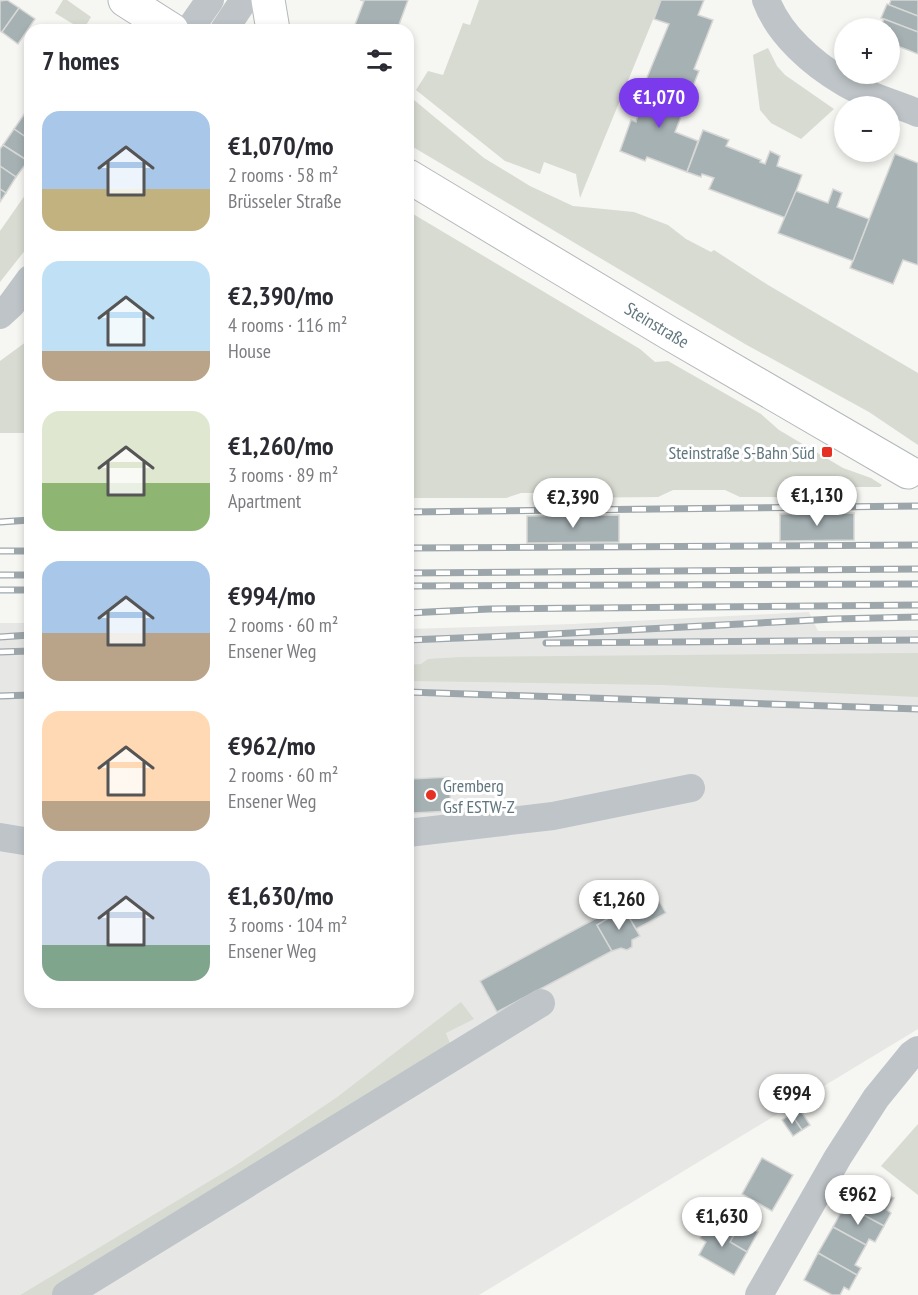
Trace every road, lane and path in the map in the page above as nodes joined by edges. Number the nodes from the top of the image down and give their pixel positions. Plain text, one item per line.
1 (125, 0) edge
2 (210, 0) edge
3 (244, 0) edge
4 (268, 0) edge
5 (766, 0) edge
6 (163, 24) edge
7 (193, 24) edge
8 (228, 24) edge
9 (272, 24) edge
10 (918, 113) edge
11 (414, 180) edge
12 (24, 287) edge
13 (0, 315) edge
14 (908, 472) dead end
15 (691, 788) dead end
16 (414, 832) edge
17 (0, 837) edge
18 (24, 841) edge
19 (541, 1003) dead end
20 (918, 1050) edge
21 (66, 1295) edge
22 (759, 1295) edge

1 - 6 main road
2 - 7 street
3 - 8 street
4 - 9 main road
5 - 10 street
11 - 14 main road, Steinstraße
12 - 13 street
15 - 16 street
17 - 18 street
19 - 21 street
20 - 22 street

